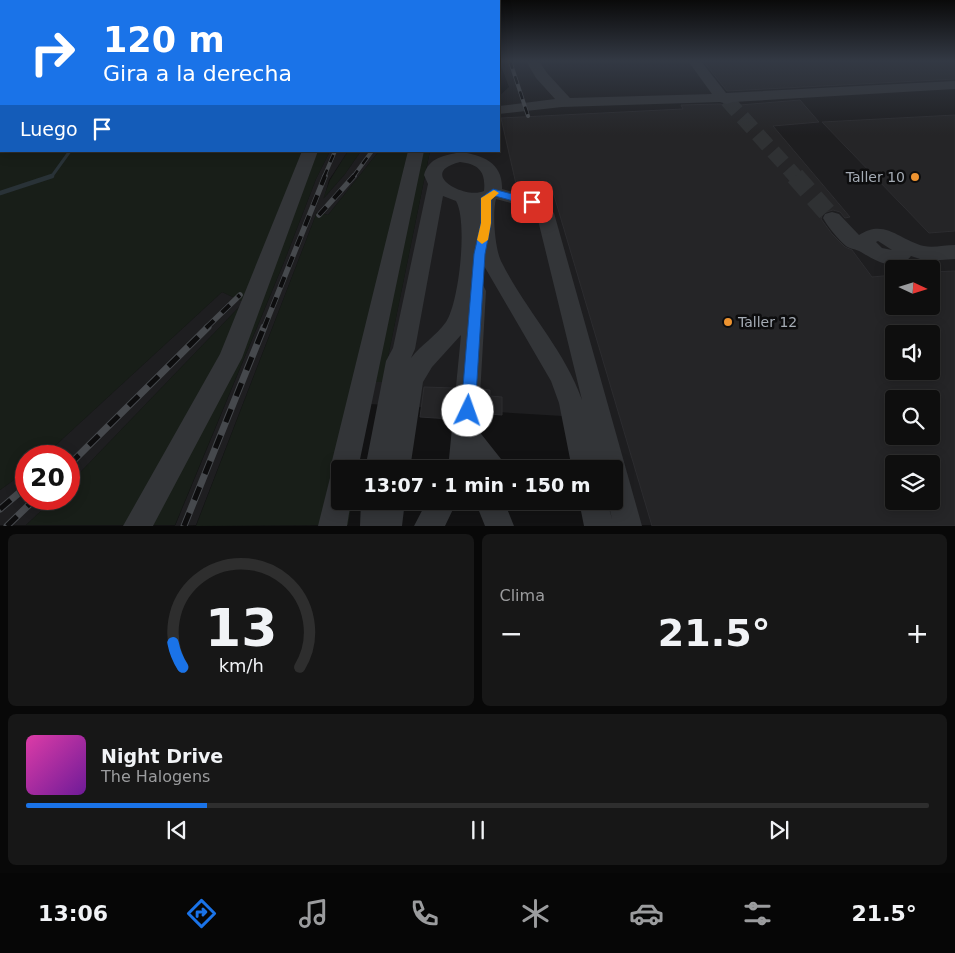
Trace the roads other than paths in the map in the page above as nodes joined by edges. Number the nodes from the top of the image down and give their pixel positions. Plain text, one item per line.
1 (550, 86) edge
2 (714, 86) edge
3 (946, 86) edge
4 (725, 99) junction
5 (500, 102) edge
6 (564, 103) junction
7 (500, 110) edge
8 (310, 152) edge
9 (416, 152) edge
10 (466, 154) edge
11 (437, 168) edge
12 (482, 203) junction
13 (832, 218) tunnel mouth
14 (955, 252) edge
15 (466, 435) junction
16 (346, 460) edge
17 (380, 460) edge
18 (397, 460) edge
19 (463, 460) edge
20 (484, 460) edge
21 (584, 460) edge
22 (611, 460) edge
23 (623, 506) edge
24 (335, 510) edge
25 (375, 510) edge
26 (390, 510) edge
27 (438, 510) edge
28 (493, 510) edge
29 (506, 510) edge
30 (595, 510) edge
31 (137, 526) edge
32 (332, 526) edge
33 (375, 526) edge
34 (387, 526) edge
35 (428, 526) edge
36 (500, 526) edge
37 (506, 526) edge
38 (599, 526) edge
39 (628, 526) edge

1 - 6 street
2 - 4 street
3 - 4 street
4 - 6 street
5 - 6 street
6 - 7 street
8 - 31 street
9 - 16 street
10 - 11 street
10 - 12 street
11 - 12 street
11 - 17 street
12 - 15 street
12 - 18 street
12 - 21 street
12 - 22 street
13 - 14 street
15 - 19 street
15 - 20 street
23 - 39 street
24 - 32 street
25 - 33 street
26 - 34 street
27 - 35 street
28 - 36 street
29 - 37 street
30 - 38 street

